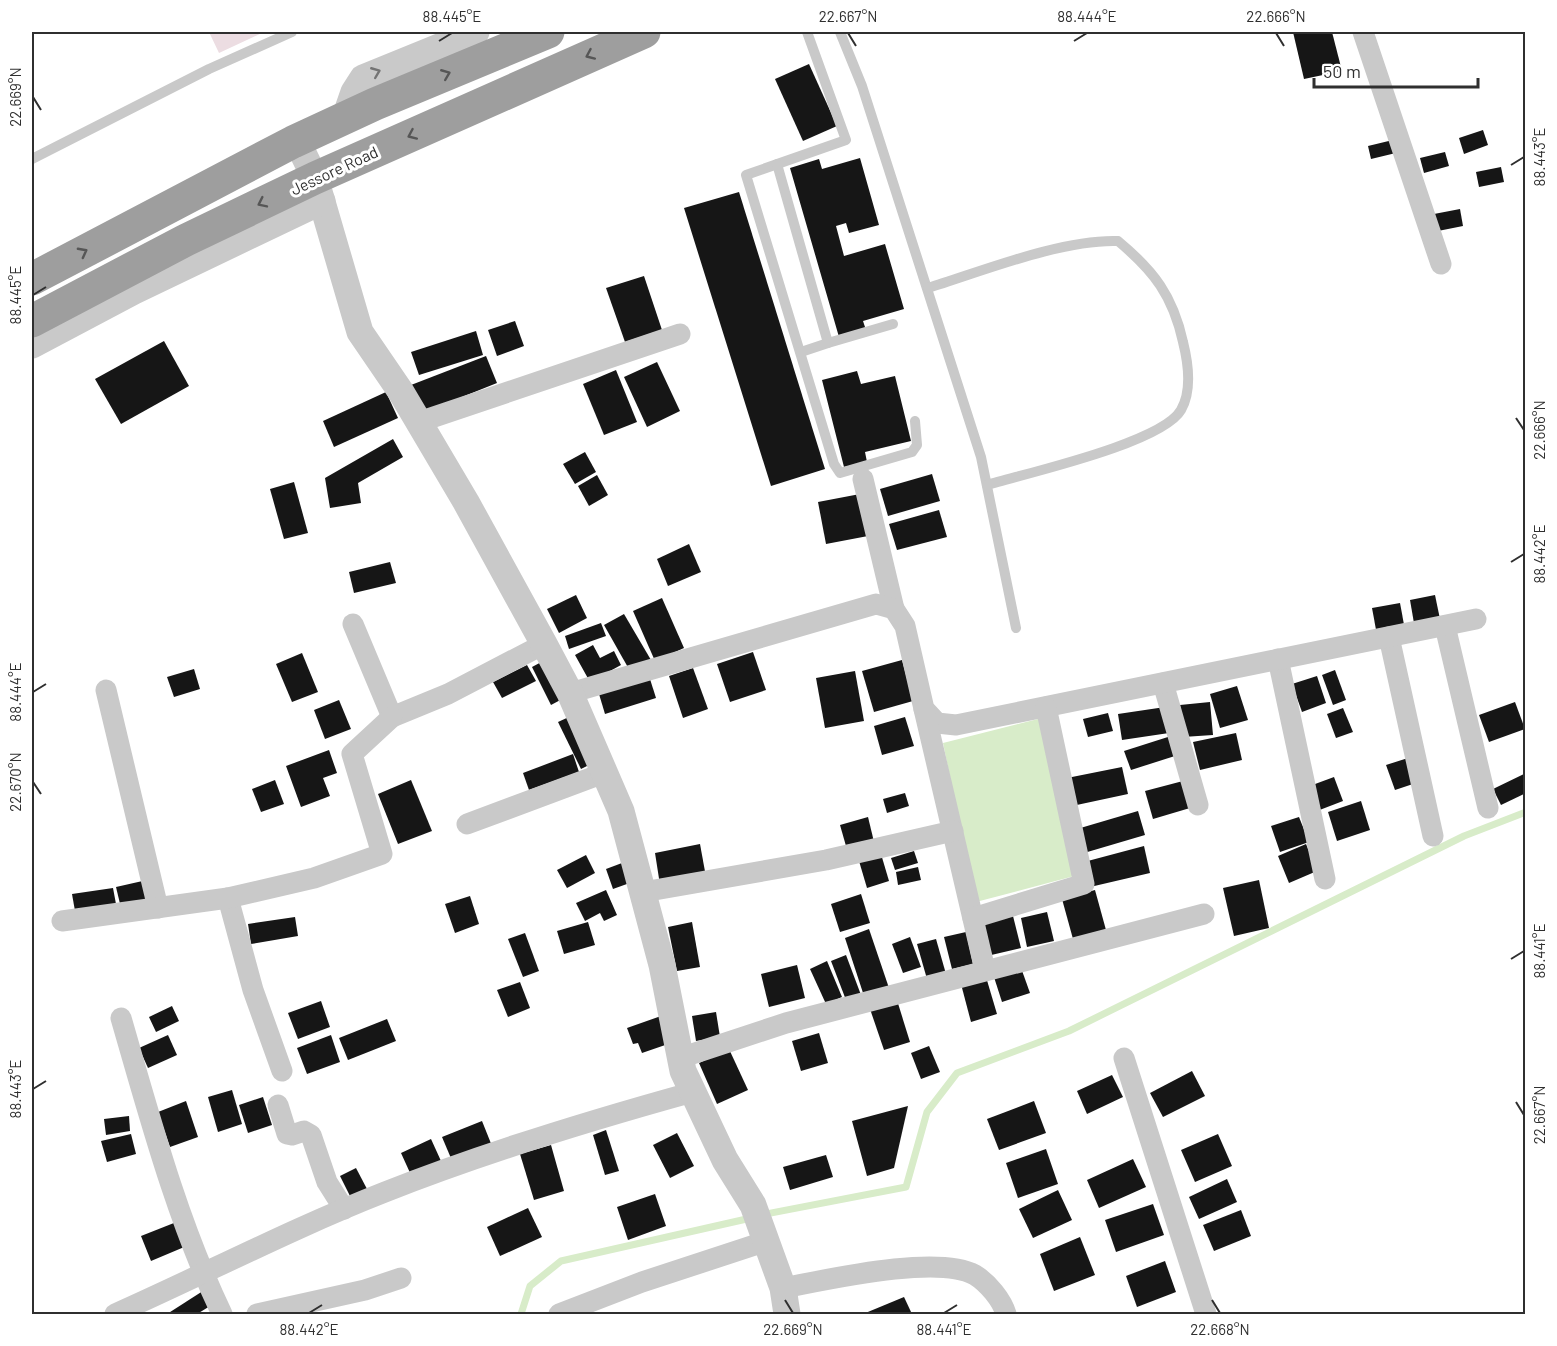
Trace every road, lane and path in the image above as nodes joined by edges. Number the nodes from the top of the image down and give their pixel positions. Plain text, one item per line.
1 (292, 32) edge
2 (476, 32) edge
3 (548, 32) edge
4 (644, 32) edge
5 (807, 32) edge
6 (840, 32) edge
7 (1363, 32) edge
8 (345, 118) junction
9 (297, 141) junction
10 (32, 159) edge
11 (777, 164) junction
12 (319, 189) junction
13 (1441, 264) dead end
14 (32, 279) edge
15 (928, 288) junction
16 (32, 321) edge
17 (894, 324) dead end
18 (680, 334) dead end
19 (828, 343) junction
20 (32, 345) edge
21 (801, 352) junction
22 (915, 421) dead end
23 (419, 422) junction
24 (863, 479) dead end
25 (987, 485) junction
26 (894, 609) junction
27 (1476, 619) dead end
28 (353, 624) dead end
29 (1445, 626) junction
30 (1016, 628) dead end
31 (1389, 637) junction
32 (544, 644) junction
33 (1278, 659) junction
34 (1163, 683) junction
35 (106, 690) dead end
36 (570, 693) junction
37 (1046, 707) junction
38 (924, 709) junction
39 (392, 717) junction
40 (604, 773) junction
41 (1198, 805) dead end
42 (1488, 808) dead end
43 (467, 824) dead end
44 (953, 831) junction
45 (1433, 836) dead end
46 (1325, 879) dead end
47 (643, 892) junction
48 (228, 898) junction
49 (158, 908) junction
50 (1204, 914) dead end
51 (973, 918) junction
52 (62, 921) dead end
53 (985, 970) junction
54 (121, 1018) dead end
55 (680, 1058) junction
56 (1124, 1059) dead end
57 (282, 1071) dead end
58 (693, 1092) junction
59 (278, 1105) dead end
60 (344, 1209) junction
61 (765, 1236) junction
62 (202, 1275) junction
63 (401, 1278) dead end
64 (785, 1301) edge
65 (115, 1314) edge
66 (222, 1314) edge
67 (257, 1314) edge
68 (560, 1314) edge
69 (1006, 1314) edge
70 (1206, 1314) edge

1 - 10 lane
8 -> 2 street
8 -> 3 highway
4 -> 12 highway, Jessore Road
5 - 11 lane
6 - 15 lane
7 - 13 street
8 - 9 highway
9 - 12 street
14 -> 9 highway
11 - 19 lane
11 - 21 lane
12 -> 16 highway, Jessore Road
12 - 20 street
12 - 23 street
15 - 25 lane
15 - 25 lane
17 - 19 lane
18 - 23 street
19 - 21 lane
21 - 22 lane
23 - 32 street
24 - 26 street
25 - 30 lane
26 - 36 street
26 - 38 street
27 - 29 street
28 - 39 street
29 - 31 street
29 - 42 street
31 - 33 street
31 - 45 street
32 - 36 street
32 - 39 street
33 - 34 street
33 - 46 street
34 - 37 street
34 - 41 street
35 - 49 street
36 - 40 street
37 - 38 street
37 - 51 street
38 - 44 street
39 - 48 street
40 - 43 street
40 - 47 street
44 - 47 street
44 - 51 street
47 - 55 street
48 - 49 street
48 - 57 street
49 - 52 street
50 - 53 street
51 - 53 street
53 - 55 street
54 - 62 street
55 - 58 street
56 - 70 street
58 - 60 street
58 - 61 street
59 - 60 street
60 - 62 street
61 - 64 street
61 - 68 street
62 - 65 street
62 - 66 street
63 - 67 street
64 - 69 street

